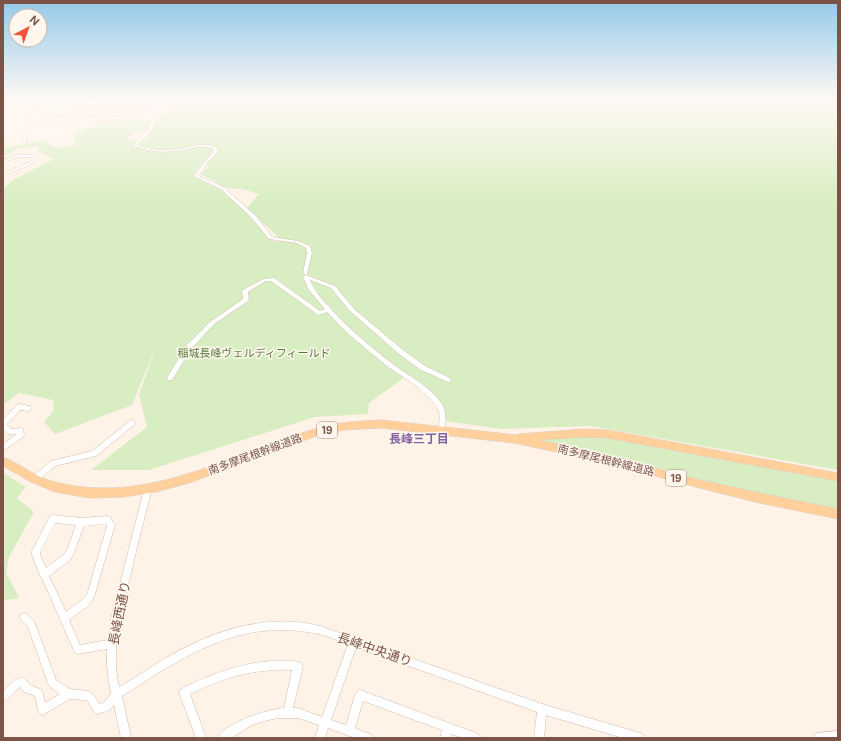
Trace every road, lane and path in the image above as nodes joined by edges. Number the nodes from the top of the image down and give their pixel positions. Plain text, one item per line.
1 (26, 135) edge
2 (146, 135) edge
3 (24, 143) dead end
4 (3, 161) edge
5 (3, 174) edge
6 (305, 273) dead end
7 (329, 310) junction
8 (170, 378) dead end
9 (448, 380) dead end
10 (28, 408) dead end
11 (132, 423) dead end
12 (3, 425) edge
13 (440, 431) junction
14 (514, 439) junction
15 (3, 448) edge
16 (3, 461) edge
17 (838, 477) edge
18 (35, 479) junction
19 (148, 490) junction
20 (838, 514) edge
21 (81, 522) junction
22 (44, 575) junction
23 (24, 617) dead end
24 (64, 619) junction
25 (353, 642) junction
26 (112, 644) junction
27 (69, 694) junction
28 (115, 696) junction
29 (3, 697) edge
30 (542, 709) junction
31 (288, 712) junction
32 (326, 722) junction
33 (447, 727) junction
34 (349, 730) junction
35 (838, 736) edge
36 (126, 738) edge
37 (201, 738) edge
38 (223, 738) edge
39 (320, 738) edge
40 (369, 738) edge
41 (445, 738) edge
42 (476, 738) edge
43 (539, 738) edge
44 (640, 738) edge
45 (817, 738) edge

1 - 3 street
2 - 6 street
4 - 5 street
7 - 8 street
7 - 9 street
7 - 13 street
10 - 12 street
11 - 18 street
12 - 15 street
13 - 14 main road, 南多摩尾根幹線道路 / 19
13 - 19 main road, 南多摩尾根幹線道路 / 19
14 - 17 main road, 南多摩尾根幹線道路 / 19
14 - 20 main road, 南多摩尾根幹線道路 / 19
16 - 18 main road, 南多摩尾根幹線道路 / 19
18 - 19 main road, 南多摩尾根幹線道路 / 19
19 - 26 street, 長峰西通り
21 - 22 street
21 - 22 street
21 - 24 street
22 - 24 street
23 - 27 street
24 - 26 street
25 - 28 street, 長峰中央通り
25 - 30 street, 長峰中央通り
25 - 32 street
26 - 28 street, 長峰西通り
27 - 28 street, 長峰中央通り
27 - 29 street
28 - 36 street, 長峰西通り
30 - 43 street
30 - 44 street, 長峰中央通り
31 - 32 street
31 - 37 street
31 - 38 street
32 - 34 street
32 - 39 street
33 - 34 street
33 - 41 street
33 - 42 street
34 - 40 street
35 - 45 street

